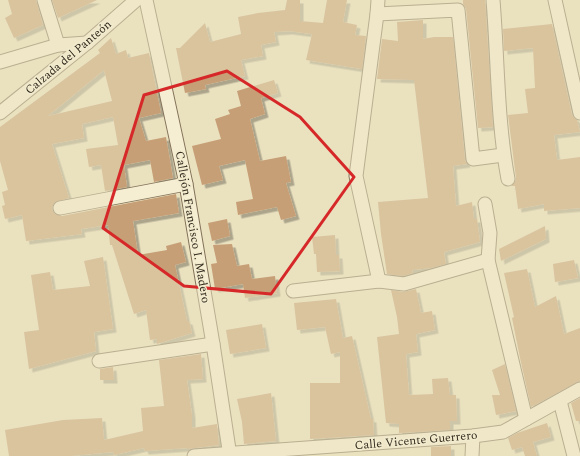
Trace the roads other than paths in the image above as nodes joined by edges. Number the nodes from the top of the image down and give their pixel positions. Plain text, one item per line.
1 (44, 0) edge
2 (136, 0) edge
3 (146, 0) edge
4 (378, 0) edge
5 (493, 0) edge
6 (554, 0) edge
7 (378, 14) junction
8 (87, 43) junction
9 (58, 45) junction
10 (0, 61) edge
11 (0, 113) edge
12 (580, 113) edge
13 (503, 155) junction
14 (508, 179) dead end
15 (186, 184) junction
16 (485, 204) dead end
17 (60, 208) dead end
18 (488, 260) junction
19 (379, 281) junction
20 (292, 291) dead end
21 (213, 344) junction
22 (99, 361) dead end
23 (580, 389) edge
24 (560, 401) junction
25 (526, 419) junction
26 (474, 436) junction
27 (230, 455) edge
28 (194, 456) edge
29 (472, 456) edge
30 (574, 456) edge

1 - 9 street
2 - 8 street, Calzada del Panteón
3 - 15 street, Callejón Francisco I. Madero
4 - 7 street
5 - 13 street
6 - 12 street
7 - 13 street
7 - 19 street
8 - 9 street
8 - 11 street, Calzada del Panteón
9 - 10 street
13 - 14 street
15 - 17 street
15 - 21 street, Callejón Francisco I. Madero
16 - 18 street
18 - 19 street
18 - 25 street
19 - 20 street
21 - 22 street
21 - 27 street, Callejón Francisco I. Madero
23 - 24 street, Calle Vicente Guerrero
24 - 25 street, Calle Vicente Guerrero
24 - 30 street
25 - 26 street, Calle Vicente Guerrero
26 - 27 street, Calle Vicente Guerrero
26 - 29 street
27 - 28 street, Calle Vicente Guerrero

